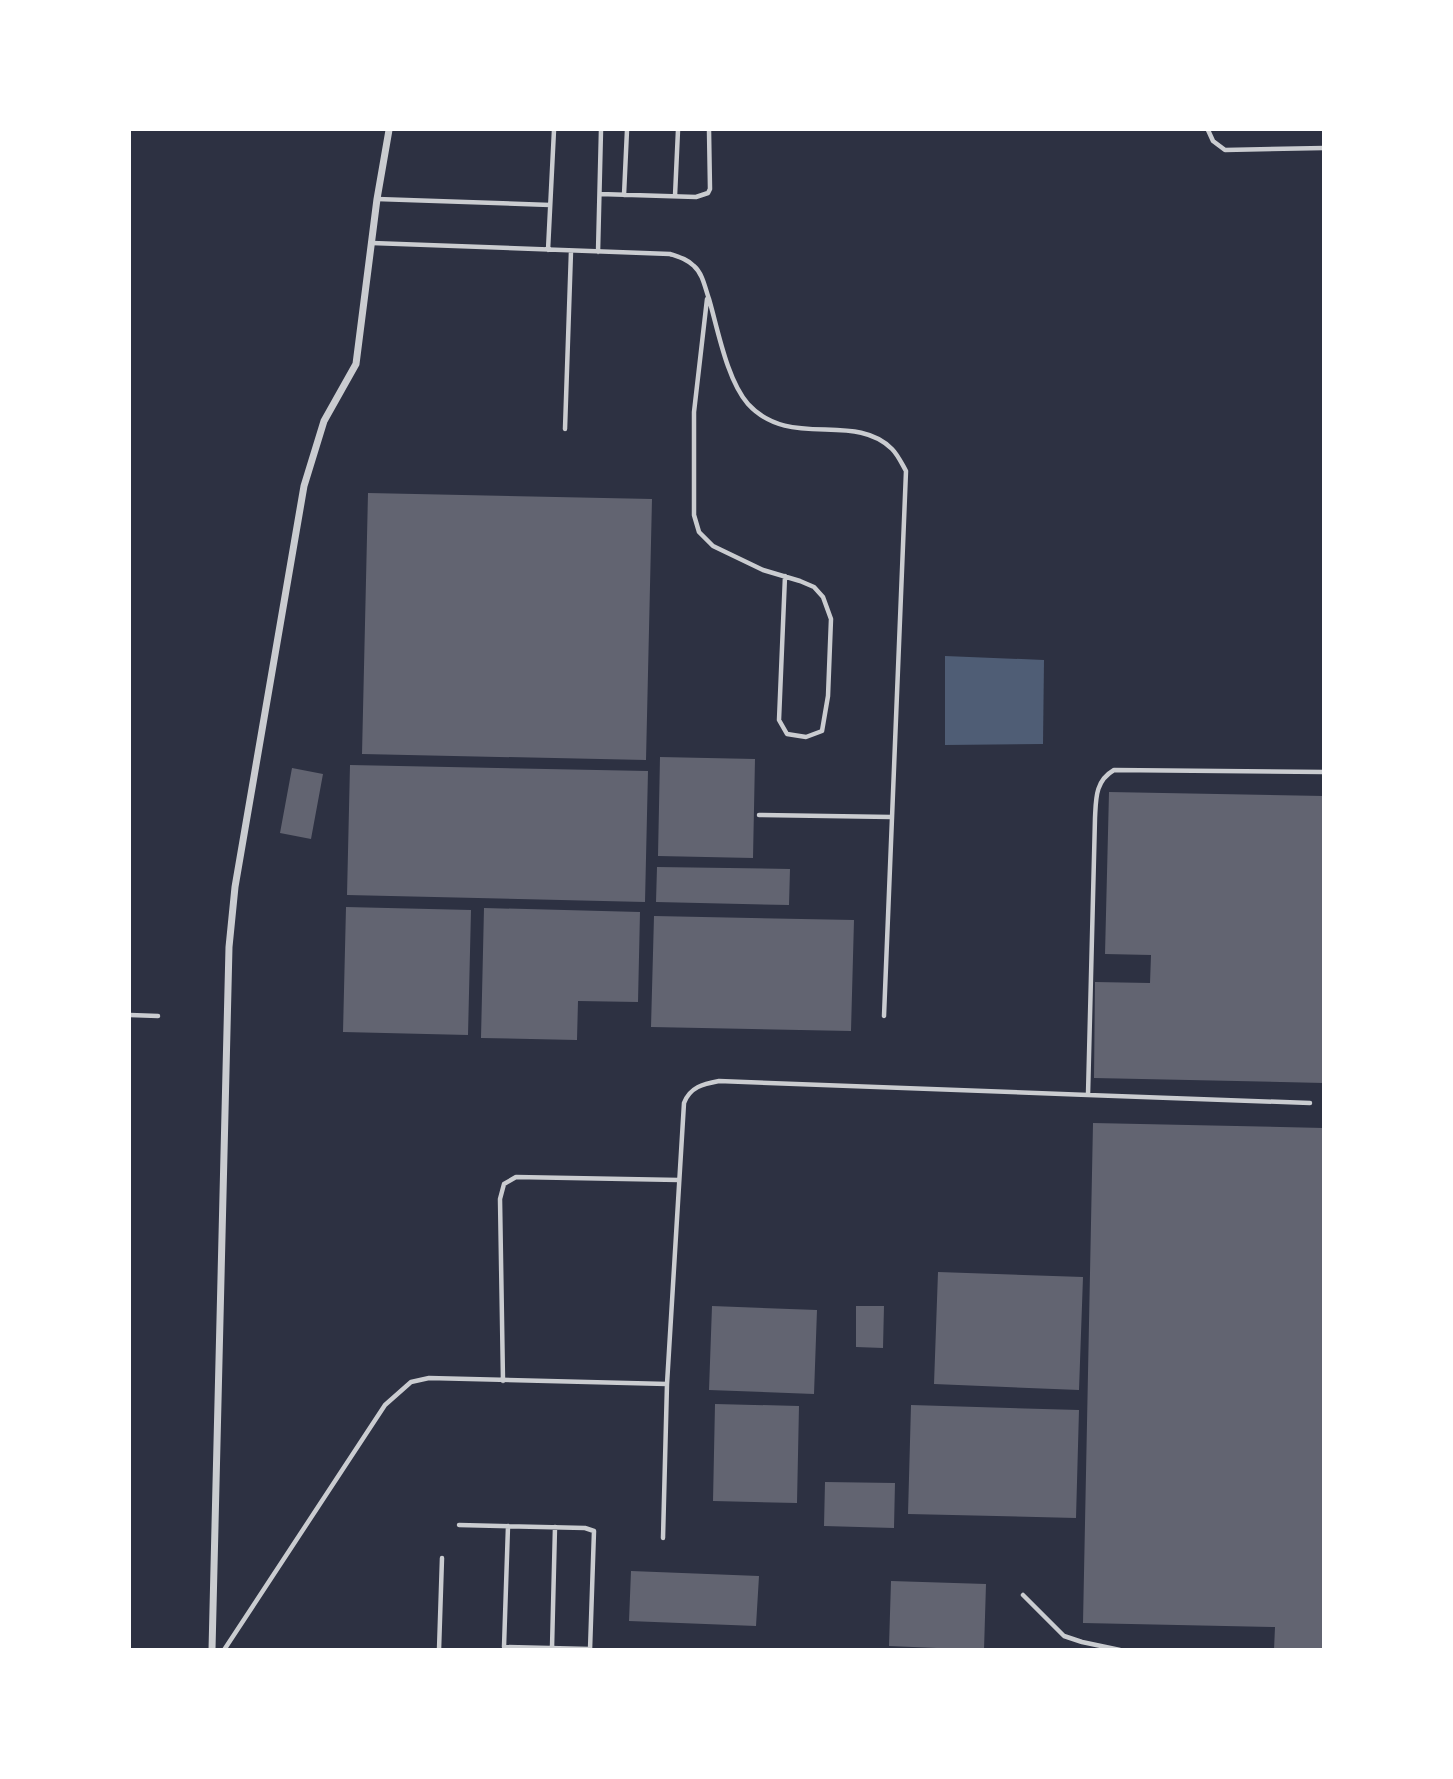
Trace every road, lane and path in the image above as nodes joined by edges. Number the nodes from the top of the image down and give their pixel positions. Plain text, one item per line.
1 (389, 130) edge
2 (554, 130) edge
3 (601, 130) edge
4 (627, 130) edge
5 (678, 130) edge
6 (709, 130) edge
7 (1208, 130) edge
8 (1324, 148) edge
9 (600, 194) junction
10 (625, 195) junction
11 (675, 196) junction
12 (377, 199) junction
13 (550, 205) junction
14 (372, 243) junction
15 (548, 250) junction
16 (571, 251) junction
17 (598, 252) junction
18 (707, 295) junction
19 (565, 429) dead end
20 (785, 576) junction
21 (1324, 772) edge
22 (759, 816) dead end
23 (891, 817) junction
24 (130, 1015) edge
25 (158, 1016) dead end
26 (884, 1016) dead end
27 (1088, 1094) junction
28 (1310, 1102) dead end
29 (679, 1180) junction
30 (503, 1381) junction
31 (667, 1384) junction
32 (459, 1525) dead end
33 (508, 1526) junction
34 (555, 1527) junction
35 (663, 1538) dead end
36 (442, 1558) dead end
37 (1023, 1595) dead end
38 (552, 1648) edge
39 (590, 1649) edge
40 (212, 1650) edge
41 (223, 1650) edge
42 (439, 1650) edge
43 (1120, 1650) edge

1 - 12 street
2 - 13 lane
3 - 9 lane
4 - 10 lane
5 - 11 lane
6 - 11 lane
7 - 8 lane
9 - 10 lane
9 - 17 lane
10 - 11 lane
12 - 13 lane
12 - 14 street
13 - 15 lane
14 - 15 lane
14 - 40 street
15 - 16 lane
16 - 17 lane
16 - 19 lane
17 - 18 lane
18 - 20 lane
18 - 23 lane
20 - 20 lane
21 - 27 lane
22 - 23 lane
23 - 26 lane
24 - 25 lane
27 - 28 lane
27 - 29 lane
29 - 30 lane
29 - 31 lane
30 - 31 lane
30 - 41 lane
31 - 35 lane
32 - 33 lane
33 - 34 lane
33 - 38 lane
34 - 38 lane
34 - 39 lane
36 - 42 lane
37 - 43 lane
38 - 39 lane

